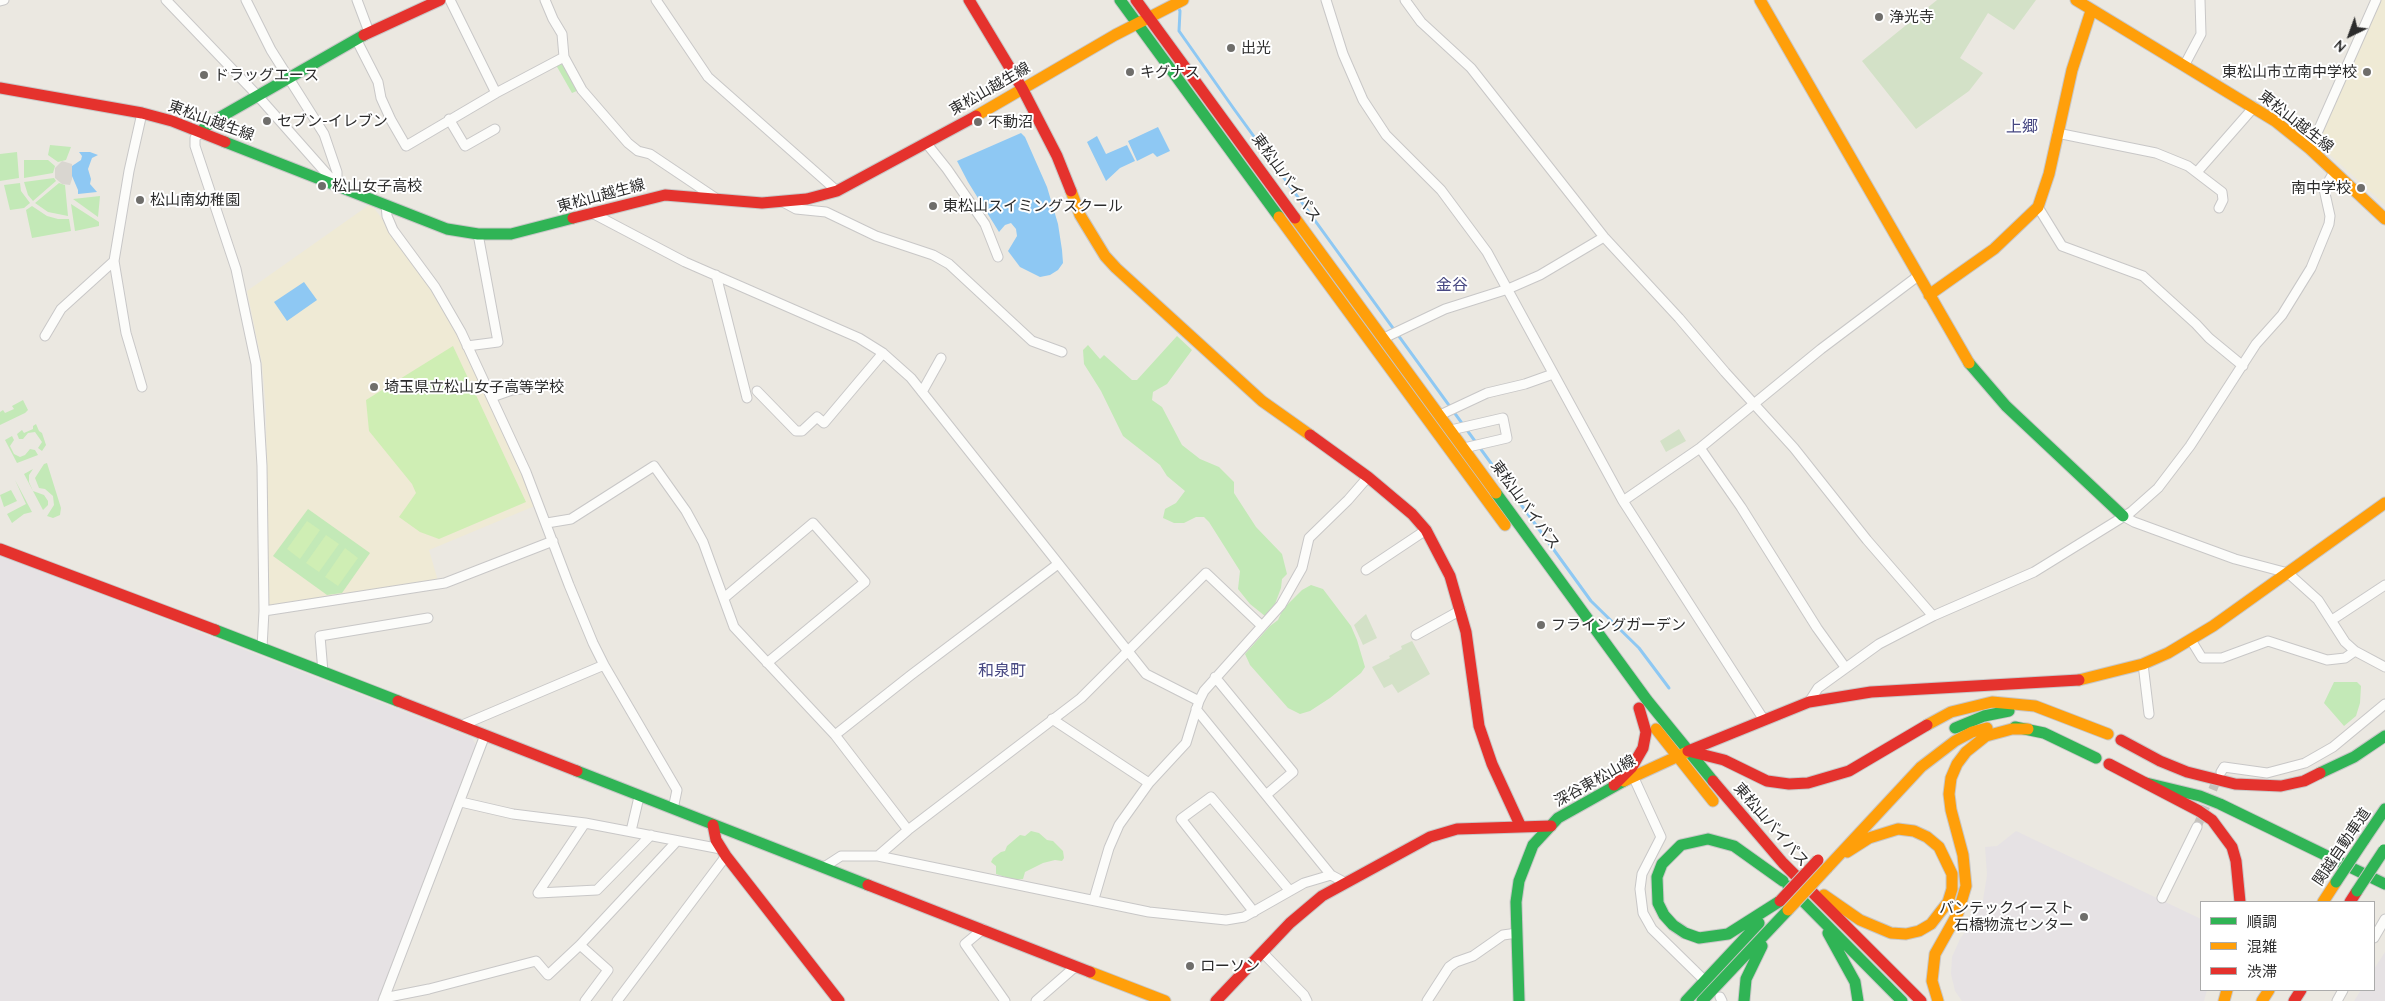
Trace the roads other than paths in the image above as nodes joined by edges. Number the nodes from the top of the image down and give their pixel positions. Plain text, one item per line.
1 (166, 0) edge
2 (246, 0) edge
3 (357, 0) edge
4 (440, 0) edge
5 (450, 0) edge
6 (545, 0) edge
7 (656, 0) edge
8 (969, 0) edge
9 (1120, 0) edge
10 (1136, 0) edge
11 (1183, 0) edge
12 (1326, 0) edge
13 (1405, 0) edge
14 (1760, 0) edge
15 (2076, 0) edge
16 (2200, 0) edge
17 (2376, 0) edge
18 (2091, 12) junction
19 (1149, 17) junction
20 (1137, 23) junction
21 (369, 32) junction
22 (356, 39) junction
23 (564, 57) junction
24 (2184, 66) junction
25 (288, 76) junction
26 (0, 88) edge
27 (1022, 88) junction
28 (496, 93) junction
29 (257, 95) junction
30 (2254, 107) junction
31 (142, 112) junction
32 (449, 119) junction
33 (495, 129) dead end
34 (201, 131) junction
35 (2057, 133) junction
36 (927, 144) junction
37 (2310, 149) junction
38 (2197, 172) junction
39 (2334, 172) junction
40 (338, 186) junction
41 (837, 191) junction
42 (714, 198) junction
43 (783, 202) junction
44 (386, 205) junction
45 (2038, 207) junction
46 (2219, 208) dead end
47 (592, 213) junction
48 (2385, 219) edge
49 (478, 234) junction
50 (1604, 238) junction
51 (998, 257) dead end
52 (114, 261) junction
53 (716, 275) junction
54 (1918, 276) junction
55 (1508, 289) junction
56 (1929, 295) junction
57 (45, 336) dead end
58 (1384, 338) junction
59 (468, 346) junction
60 (1062, 352) dead end
61 (883, 353) junction
62 (940, 358) dead end
63 (2243, 366) junction
64 (1553, 374) junction
65 (142, 387) dead end
66 (522, 389) dead end
67 (757, 391) dead end
68 (922, 392) junction
69 (492, 397) junction
70 (747, 398) dead end
71 (1754, 405) junction
72 (1440, 415) junction
73 (1451, 430) junction
74 (1464, 448) junction
75 (1700, 448) junction
76 (1368, 477) junction
77 (1624, 501) junction
78 (2385, 503) edge
79 (2123, 516) junction
80 (547, 523) junction
81 (1426, 530) junction
82 (553, 541) junction
83 (0, 549) edge
84 (1058, 564) junction
85 (1366, 570) dead end
86 (2288, 572) junction
87 (2385, 585) edge
88 (724, 598) junction
89 (1461, 610) junction
90 (264, 611) junction
91 (1933, 616) junction
92 (428, 618) dead end
93 (2332, 620) junction
94 (1262, 626) junction
95 (1416, 635) dead end
96 (2191, 640) junction
97 (262, 648) junction
98 (1128, 651) junction
99 (2355, 652) junction
100 (767, 663) junction
101 (2144, 664) junction
102 (604, 665) junction
103 (1845, 667) junction
104 (2385, 667) edge
105 (323, 672) junction
106 (1215, 677) junction
107 (1809, 702) junction
108 (2385, 704) edge
109 (1198, 705) junction
110 (1639, 708) junction
111 (2056, 712) junction
112 (2149, 714) dead end
113 (1052, 719) junction
114 (1764, 720) junction
115 (460, 726) junction
116 (2028, 729) junction
117 (2108, 734) dead end
118 (485, 735) junction
119 (835, 735) junction
120 (2385, 736) edge
121 (2121, 740) dead end
122 (1688, 751) junction
123 (1677, 757) junction
124 (2096, 758) dead end
125 (2160, 761) junction
126 (2109, 764) dead end
127 (2221, 772) dead end
128 (1633, 776) junction
129 (1149, 783) junction
130 (2146, 783) junction
131 (1614, 785) junction
132 (1266, 795) junction
133 (639, 797) junction
134 (461, 802) junction
135 (673, 809) junction
136 (2385, 809) edge
137 (1721, 810) dead end
138 (585, 823) junction
139 (713, 825) junction
140 (1550, 826) junction
141 (1520, 827) junction
142 (2197, 828) tunnel mouth
143 (908, 830) junction
144 (632, 831) junction
145 (651, 835) junction
146 (1744, 837) dead end
147 (677, 841) junction
148 (2385, 849) edge
149 (723, 852) junction
150 (878, 856) junction
151 (1783, 863) junction
152 (1822, 864) junction
153 (2385, 864) edge
154 (824, 867) junction
155 (2385, 872) edge
156 (1331, 875) junction
157 (1783, 881) junction
158 (1344, 882) junction
159 (2385, 884) edge
160 (1290, 892) junction
161 (2359, 896) edge
162 (2162, 898) dead end
163 (1094, 899) junction
164 (2240, 901) edge
165 (2324, 901) edge
166 (1784, 905) junction
167 (1254, 912) junction
168 (1818, 917) junction
169 (2385, 920) edge
170 (983, 929) junction
171 (1517, 933) junction
172 (2375, 936) edge
173 (580, 945) junction
174 (1262, 952) junction
175 (1076, 966) junction
176 (1700, 976) dead end
177 (384, 999) edge
178 (1897, 1000) edge
179 (585, 1001) edge
180 (617, 1001) edge
181 (839, 1001) edge
182 (1005, 1001) edge
183 (1036, 1001) edge
184 (1164, 1001) edge
185 (1216, 1001) edge
186 (1307, 1001) edge
187 (1427, 1001) edge
188 (1519, 1001) edge
189 (1686, 1001) edge
190 (1702, 1001) edge
191 (1744, 1001) edge
192 (1858, 1001) edge
193 (1922, 1001) edge
194 (1938, 1001) edge

1 - 29 street
2 - 25 street
3 - 21 street
4 - 21 main road
5 - 28 street
6 - 23 street
7 - 41 street
8 - 27 main road
9 - 20 main road, 東松山バイパス
10 - 19 main road, 東松山バイパス
11 - 19 main road, 東松山越生線
12 - 55 street
13 - 50 street
14 - 54 main road
15 - 18 main road, 東松山越生線
16 - 24 street
17 - 37 street
18 - 24 main road, 東松山越生線
18 - 35 main road
19 - 20 main road, 東松山越生線
19 - 58 main road, 東松山バイパス
20 - 27 main road, 東松山越生線
20 - 110 main road, 東松山バイパス
21 - 22 main road
22 - 25 main road
22 - 32 street
23 - 28 street
23 - 42 street
24 - 30 main road, 東松山越生線
25 - 29 main road
25 - 40 street
26 - 31 main road, 東松山越生線
27 - 36 main road, 東松山越生線
27 - 76 main road
28 - 32 street
29 - 34 main road
29 - 40 street
30 - 37 main road, 東松山越生線
30 - 38 street
31 - 34 main road, 東松山越生線
31 - 52 street
32 - 33 street
34 - 40 main road, 東松山越生線
34 - 90 street
35 - 38 street
35 - 45 main road
36 - 41 main road, 東松山越生線
36 - 51 street
37 - 39 main road, 東松山越生線
38 - 46 street
39 - 48 main road, 東松山越生線
39 - 63 street
40 - 44 main road, 東松山越生線
41 - 43 main road, 東松山越生線
42 - 43 main road, 東松山越生線
42 - 47 main road, 東松山越生線
43 - 60 street
44 - 49 main road, 東松山越生線
44 - 59 street
45 - 56 main road
45 - 63 street
47 - 49 main road, 東松山越生線
47 - 53 street
49 - 59 street
50 - 55 street
50 - 71 street
52 - 57 street
52 - 65 street
53 - 61 street
53 - 70 street
54 - 56 main road
54 - 71 street
55 - 58 street
55 - 64 street
56 - 79 main road
58 - 72 main road, 東松山バイパス
59 - 69 street
61 - 67 street
61 - 68 street
62 - 68 street
63 - 79 street
64 - 72 street
64 - 77 street
66 - 69 street
68 - 84 street
69 - 80 street
71 - 75 street
71 - 91 street
72 - 73 main road, 東松山バイパス
73 - 74 main road, 東松山バイパス
73 - 74 street
74 - 122 main road, 東松山バイパス
75 - 77 street
75 - 103 street
76 - 81 main road
76 - 94 street
77 - 114 street
78 - 86 main road, 深谷東松山線
79 - 86 street
79 - 91 street
80 - 82 street
80 - 88 street
81 - 85 street
81 - 89 main road
82 - 90 street
82 - 102 street
83 - 97 main road
84 - 98 street
84 - 119 street
86 - 93 street
86 - 96 main road, 深谷東松山線
87 - 93 street
88 - 100 street
88 - 100 street
89 - 95 street
89 - 141 main road
90 - 97 street
91 - 103 street
92 - 105 street
93 - 99 street
94 - 98 street
94 - 106 street
96 - 99 street
96 - 101 main road, 深谷東松山線
97 - 105 main road
98 - 109 street
98 - 113 street
99 - 104 street
100 - 119 street
101 - 107 main road, 深谷東松山線
101 - 112 street
102 - 115 street
102 - 135 street
103 - 107 street
105 - 115 main road
106 - 109 street
106 - 132 street
107 - 114 main road, 深谷東松山線
108 - 127 street
109 - 129 street
109 - 132 street
110 - 123 main road, 東松山バイパス
110 - 131 main road
111 - 117 main road
111 - 122 main road
111 - 152 main road
113 - 129 street
113 - 143 street
114 - 122 main road, 深谷東松山線
115 - 118 main road
116 - 124 main road
116 - 152 main road
116 - 194 main road
118 - 133 main road
118 - 134 street
119 - 143 street
120 - 125 main road
121 - 125 main road
122 - 123 main road, 深谷東松山線
122 - 151 main road, 東松山バイパス
123 - 128 main road, 深谷東松山線
123 - 137 main road, 東松山バイパス
125 - 155 main road
126 - 130 main road
128 - 131 main road, 深谷東松山線
128 - 176 street
129 - 163 street
130 - 159 main road
130 - 164 main road
131 - 140 main road, 深谷東松山線
132 - 156 street
133 - 135 main road
133 - 144 street
134 - 138 street
134 - 177 street
135 - 139 main road
136 - 165 main road, 関越自動車道, bridge
138 - 144 street
138 - 145 street
139 - 149 main road
139 - 154 main road
140 - 141 main road
140 - 171 main road, 深谷東松山線
141 - 158 main road
142 - 162 street
143 - 150 street
144 - 145 street
145 - 147 street
146 - 157 main road, 東松山バイパス
147 - 149 street
147 - 173 street
148 - 161 main road, bridge
149 - 180 street
149 - 181 main road
150 - 154 street
150 - 163 street
151 - 152 main road
151 - 193 main road, 東松山バイパス
152 - 166 main road, bridge
153 - 161 main road
154 - 170 main road
156 - 158 street
156 - 160 street
157 - 166 main road
157 - 168 main road, 東松山バイパス
158 - 174 main road
160 - 167 street
160 - 167 street
163 - 167 street
166 - 189 main road
166 - 190 main road
166 - 191 main road
168 - 178 main road, 東松山バイパス
168 - 192 main road
169 - 172 street
170 - 175 main road
170 - 182 street
171 - 187 street
171 - 188 main road, 深谷東松山線
173 - 177 street
173 - 179 street
174 - 185 main road
174 - 186 street
175 - 183 street
175 - 184 main road

